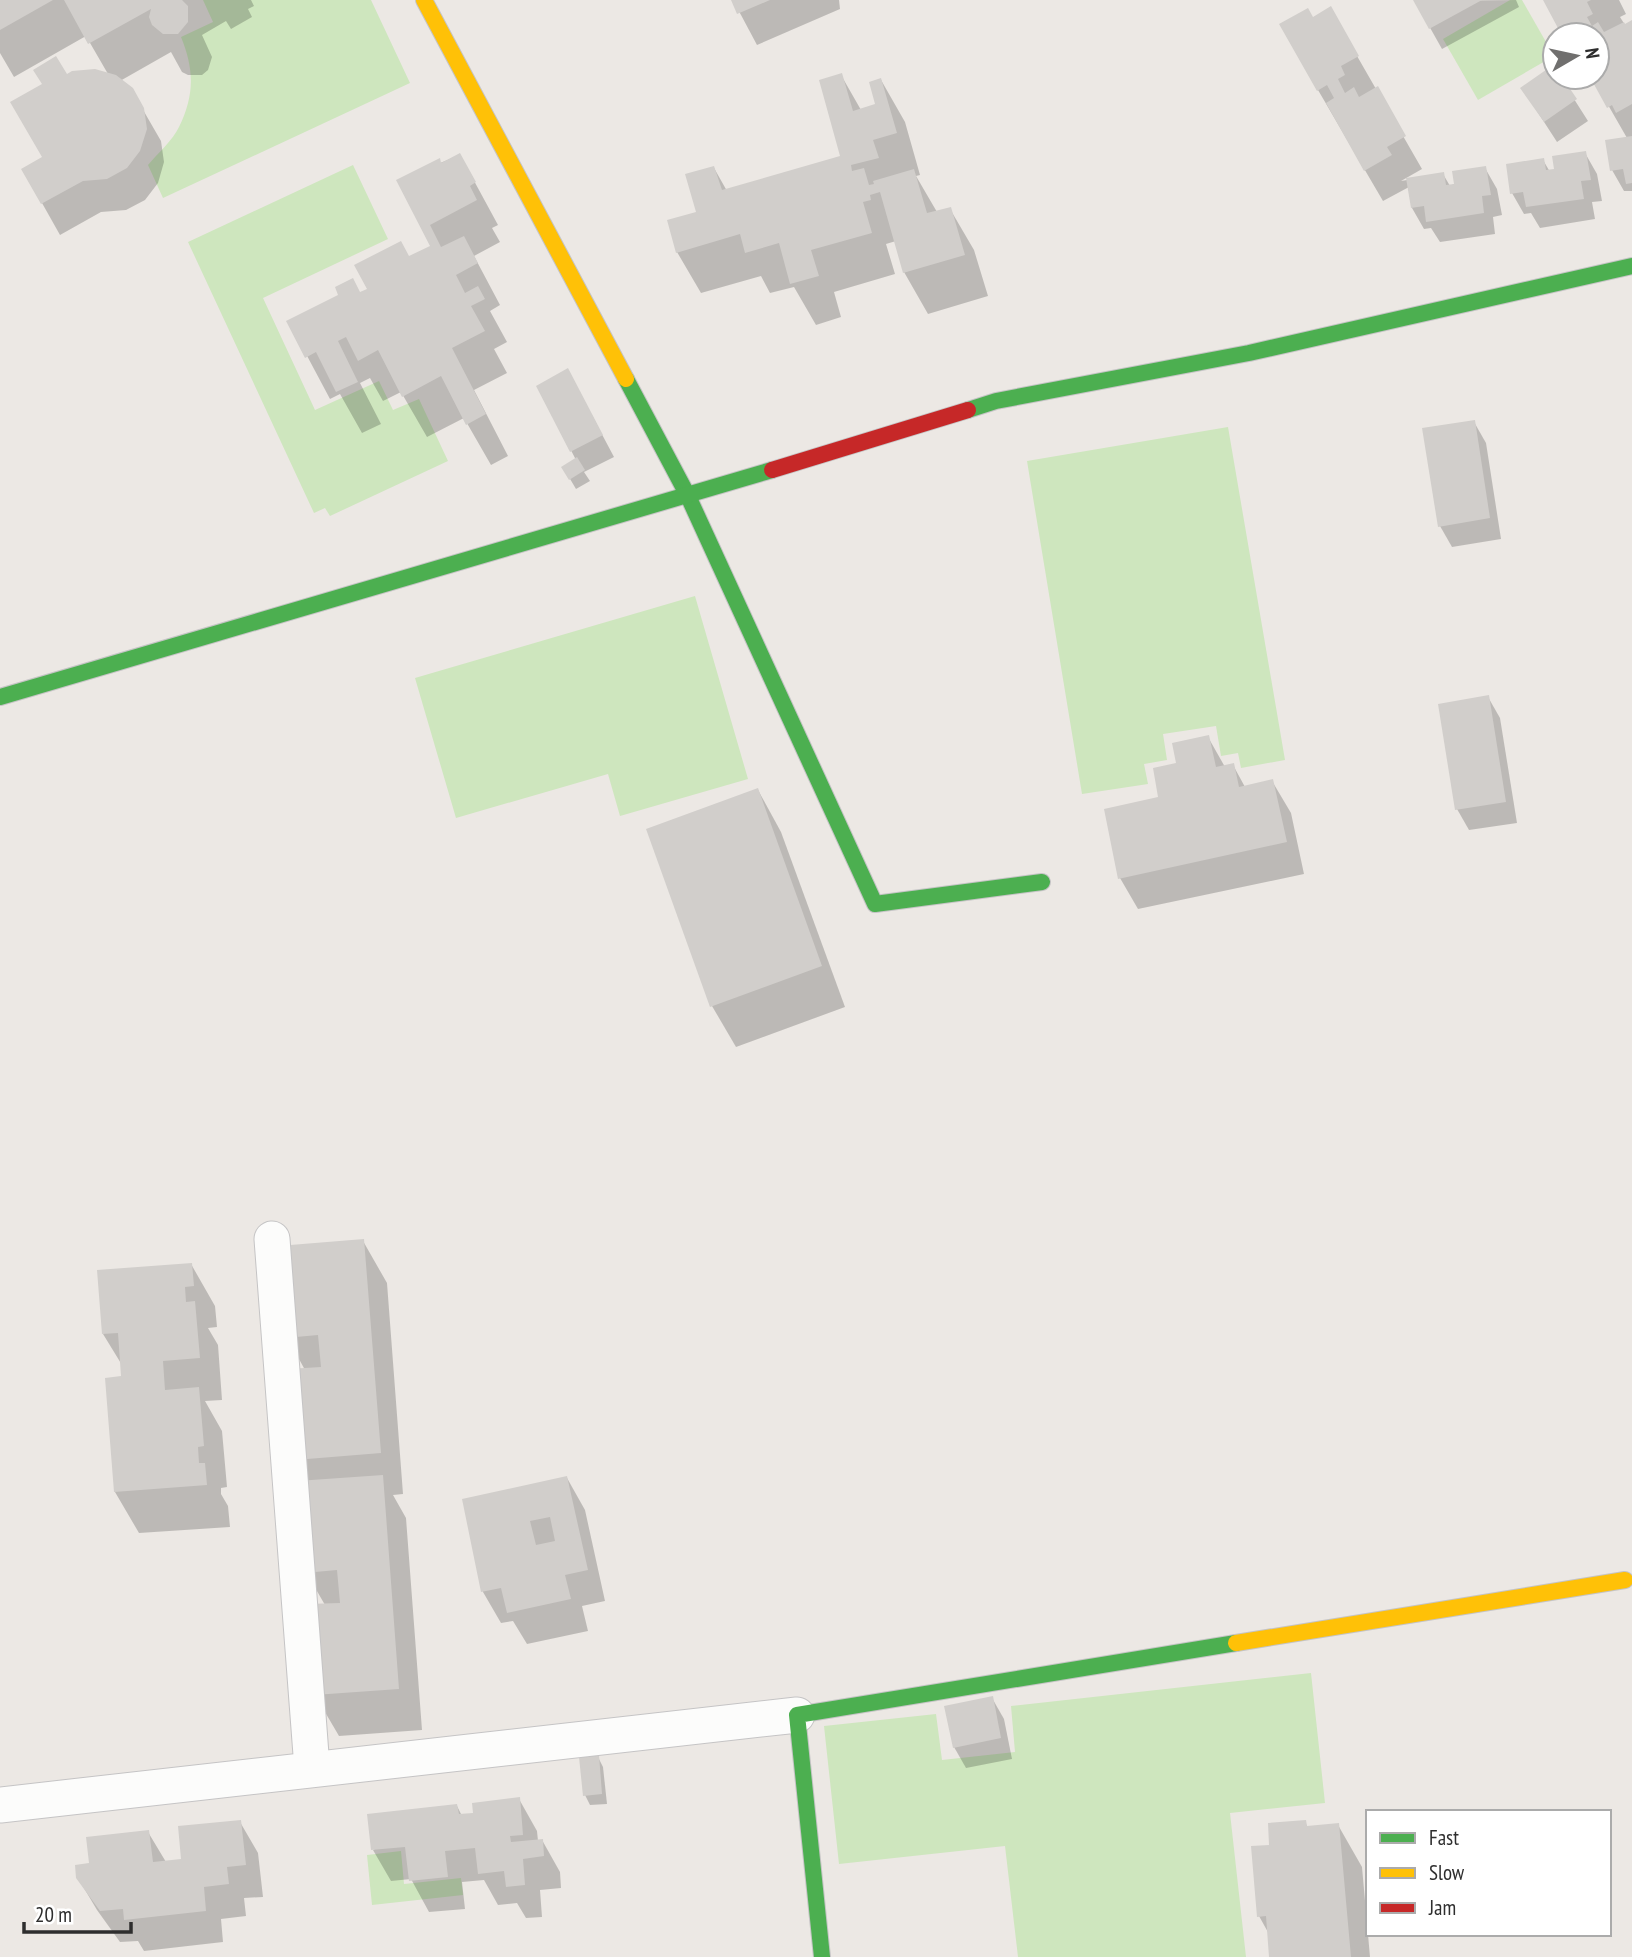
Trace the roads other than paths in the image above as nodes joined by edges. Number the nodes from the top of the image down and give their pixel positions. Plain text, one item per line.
1 (424, 0) edge
2 (1632, 267) edge
3 (688, 496) junction
4 (0, 697) edge
5 (1042, 882) dead end
6 (272, 1239) dead end
7 (1625, 1580) dead end
8 (797, 1715) junction
9 (312, 1768) junction
10 (0, 1805) edge
11 (822, 1957) edge

1 - 3 street
2 - 3 street
3 - 4 street
3 - 5 street
6 - 9 street
7 - 8 street
8 - 9 street
8 - 11 street
9 - 10 street

